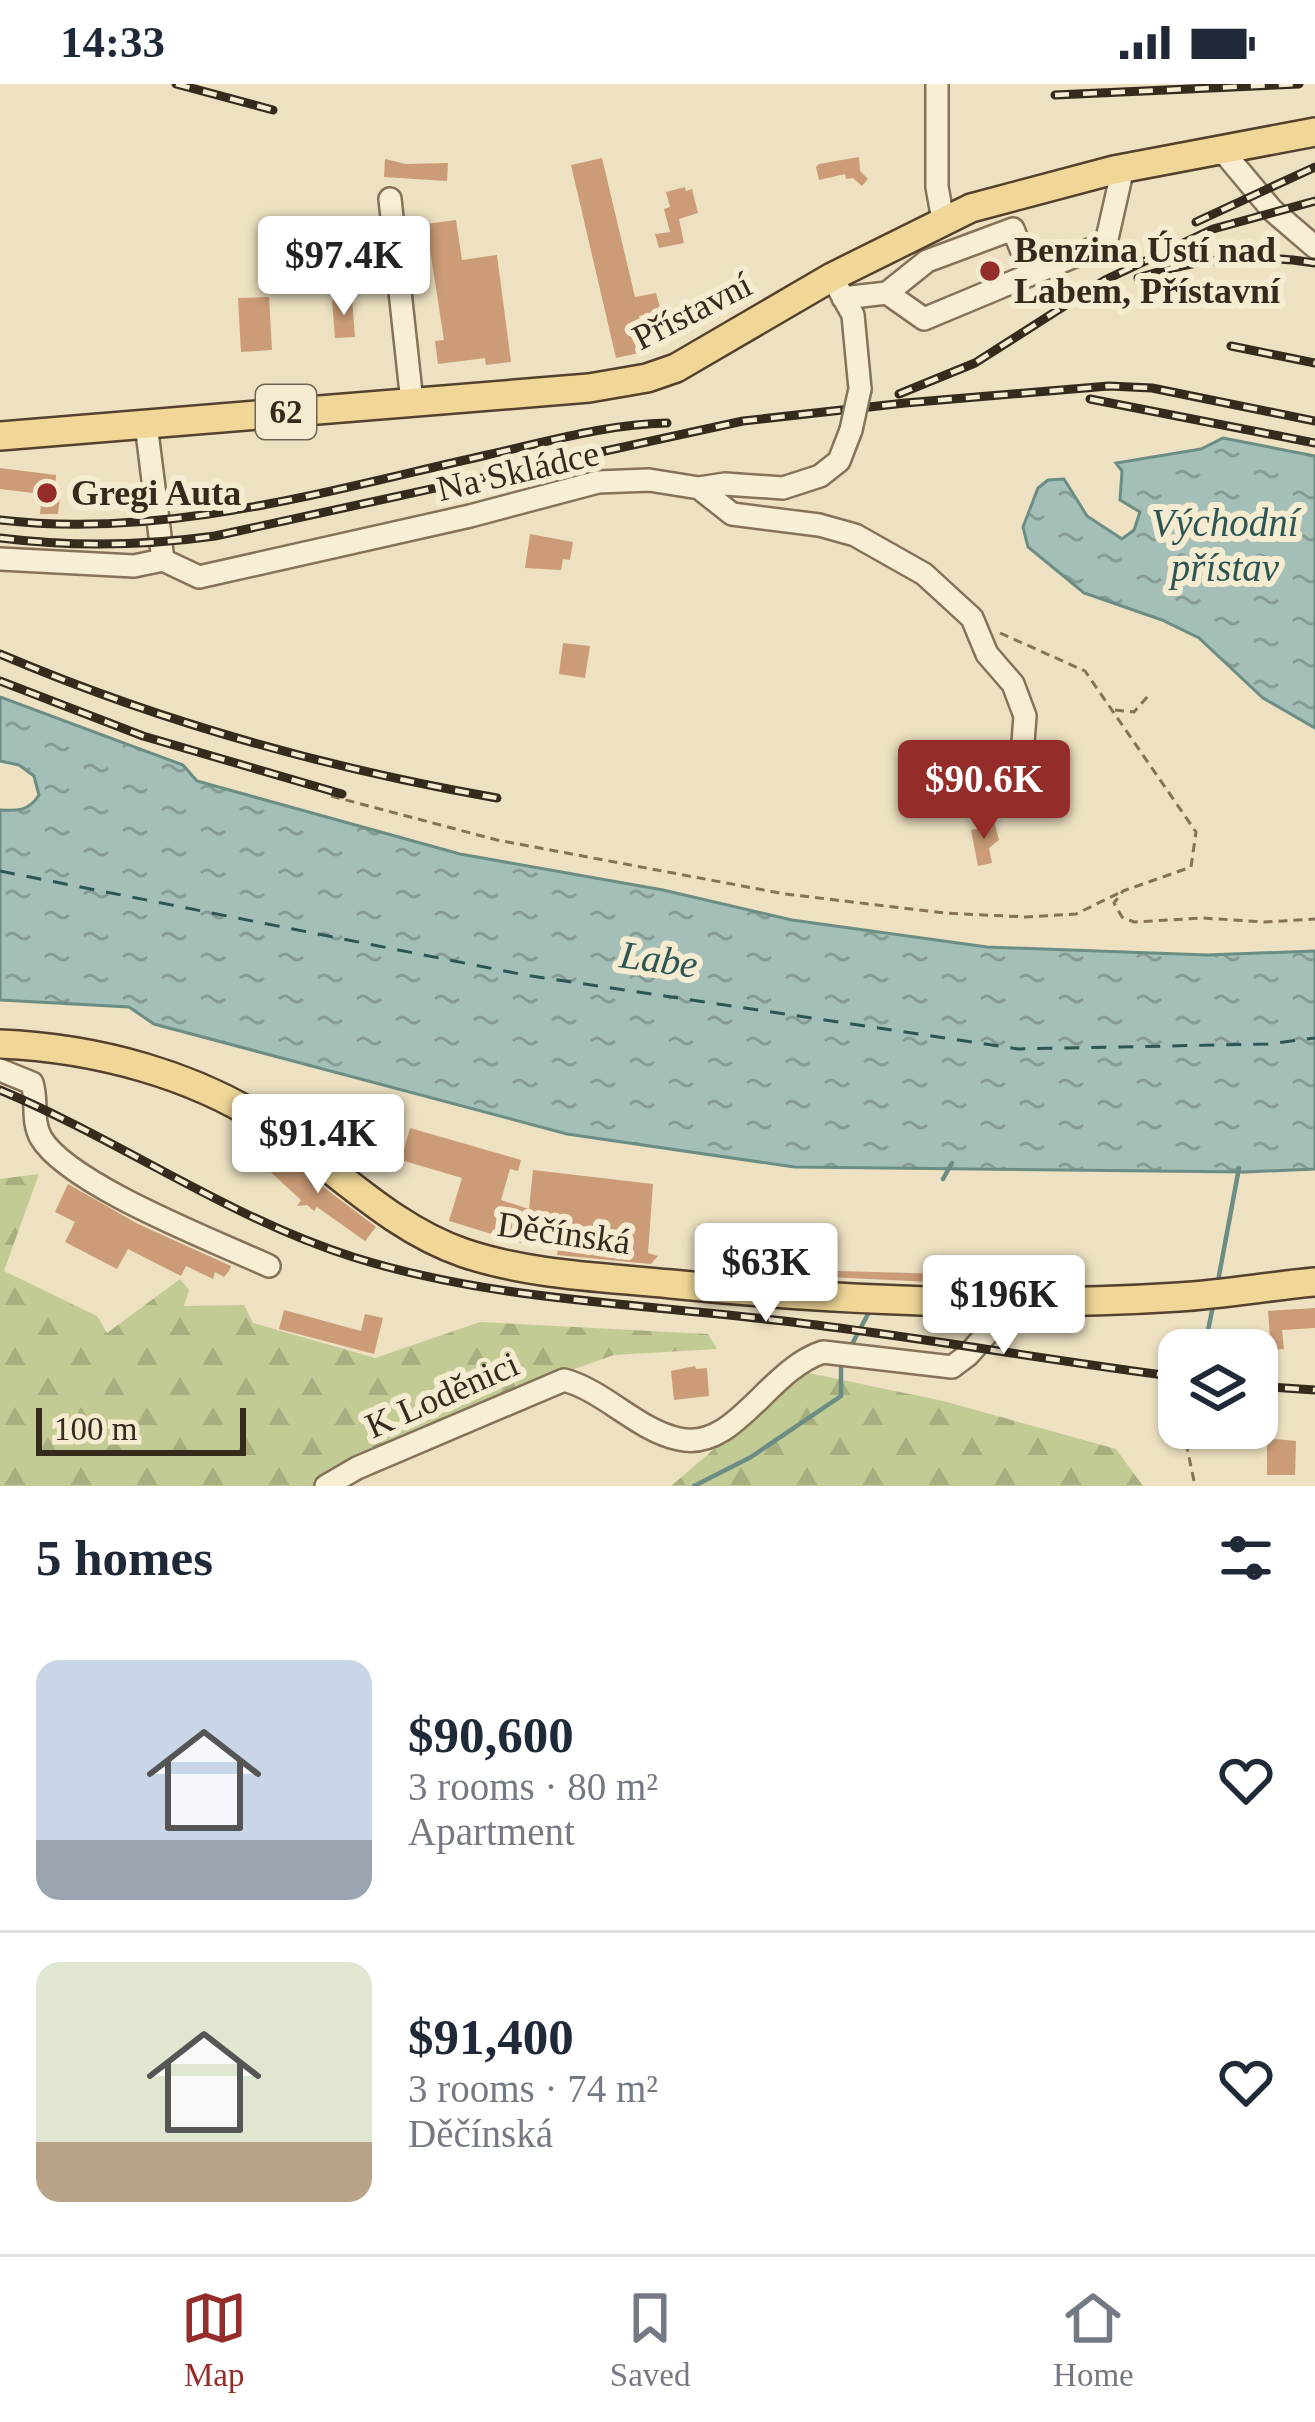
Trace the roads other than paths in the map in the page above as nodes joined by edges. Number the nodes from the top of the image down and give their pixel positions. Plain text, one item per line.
1 (937, 84) edge
2 (1315, 133) edge
3 (1221, 149) junction
4 (1123, 168) junction
5 (390, 199) dead end
6 (943, 220) junction
7 (1315, 248) edge
8 (1031, 274) junction
9 (837, 288) junction
10 (887, 293) junction
11 (412, 402) junction
12 (146, 424) junction
13 (0, 436) edge
14 (699, 488) junction
15 (0, 559) edge
16 (163, 560) junction
17 (1022, 756) dead end
18 (0, 1044) edge
19 (0, 1070) edge
20 (269, 1266) dead end
21 (1315, 1282) edge
22 (1015, 1302) junction
23 (326, 1486) edge

1 - 6 street
2 - 3 main road, Přístavní / 62
3 - 4 main road, Přístavní / 62
3 - 7 street
4 - 6 main road, Přístavní / 62
4 - 8 street
5 - 11 street
6 - 9 main road, Přístavní / 62
8 - 10 street
8 - 10 street
9 - 10 street
9 - 11 main road, Přístavní / 62
9 - 14 street, Na Skládce, bridge
11 - 12 main road, Přístavní / 62
12 - 13 main road, Přístavní / 62
12 - 16 street
14 - 16 street, Na Skládce
14 - 17 street
15 - 16 street, Na Skládce
18 - 22 main road, Děčínská
19 - 20 street
21 - 22 main road, Děčínská
22 - 23 street, K Loděnici

